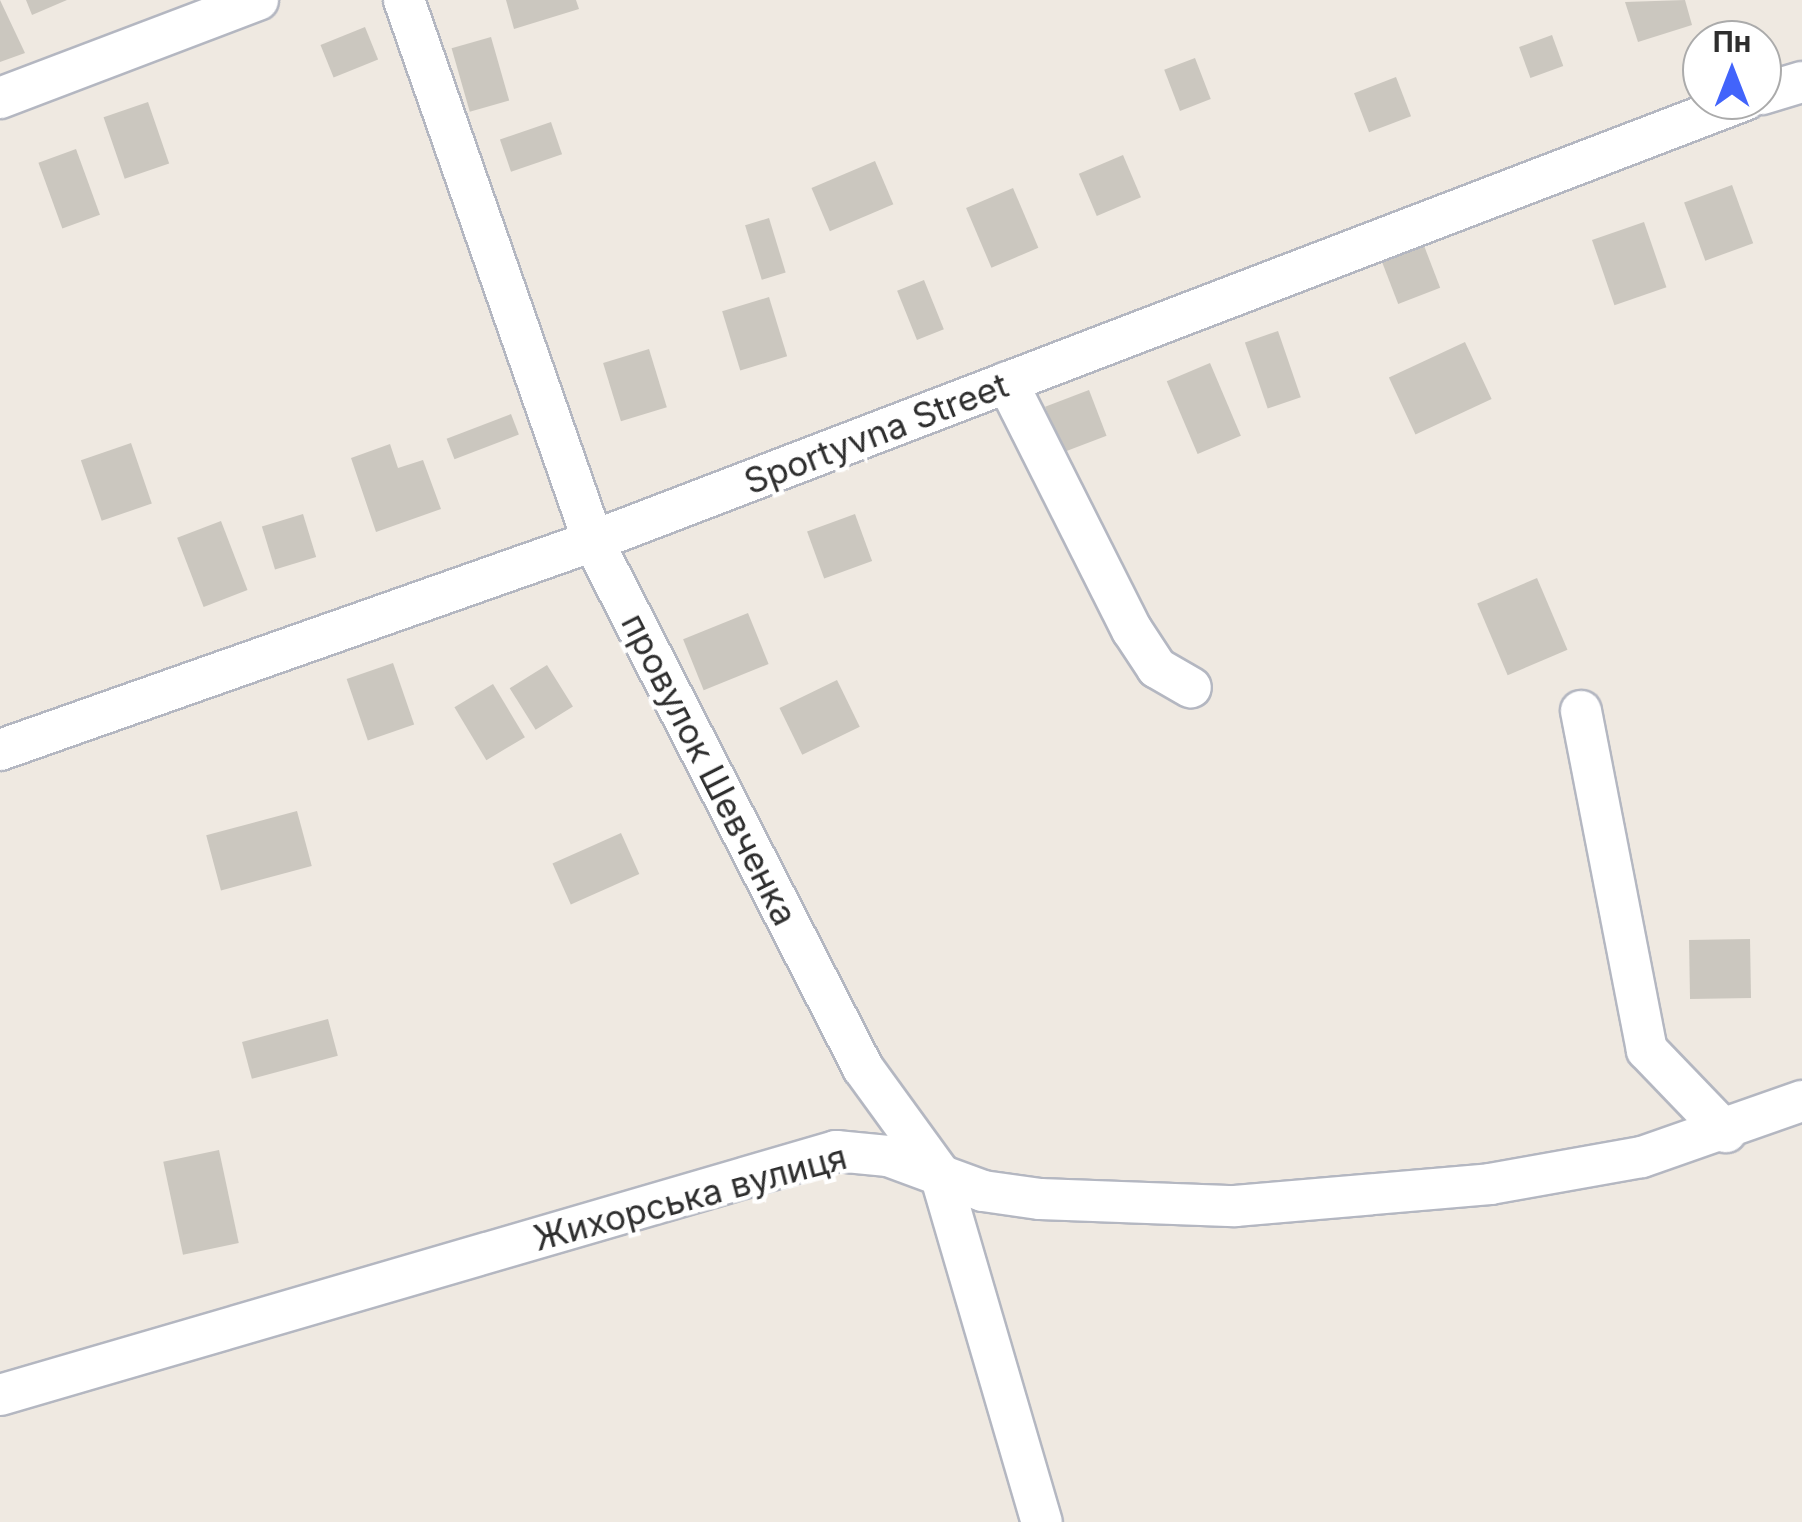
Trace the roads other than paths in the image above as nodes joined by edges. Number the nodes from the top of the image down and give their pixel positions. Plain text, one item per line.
1 (258, 0) edge
2 (404, 0) edge
3 (0, 98) edge
4 (1693, 120) edge
5 (1008, 382) junction
6 (593, 540) junction
7 (1191, 688) dead end
8 (1581, 711) dead end
9 (0, 750) edge
10 (1802, 1101) edge
11 (1726, 1132) junction
12 (940, 1174) junction
13 (0, 1395) edge
14 (1042, 1522) edge

1 - 3 street
2 - 6 street, провулок Шевченка
4 - 5 street, Sportyvna Street
5 - 6 street, Sportyvna Street
5 - 7 street
6 - 9 street, Sportyvna Street
6 - 12 street, провулок Шевченка
8 - 11 street
10 - 11 street, Жихорська вулиця
11 - 12 street, Жихорська вулиця
12 - 13 street, Жихорська вулиця
12 - 14 street, провулок Шевченка

